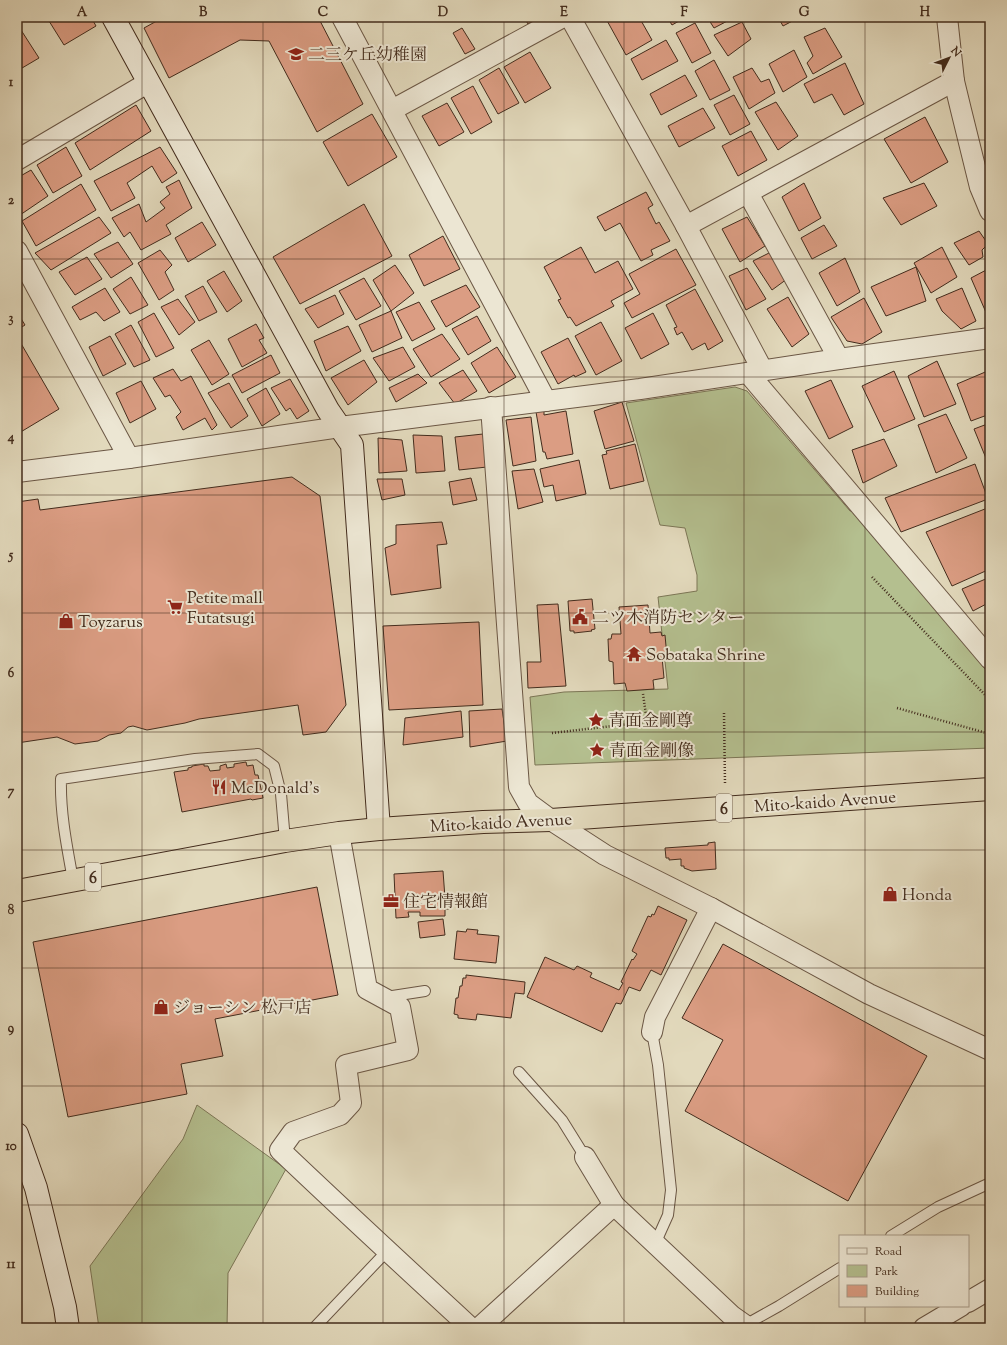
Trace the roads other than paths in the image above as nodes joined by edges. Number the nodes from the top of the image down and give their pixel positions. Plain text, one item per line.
1 (113, 17) edge
2 (342, 17) edge
3 (563, 17) edge
4 (570, 17) edge
5 (947, 17) edge
6 (954, 81) junction
7 (149, 82) junction
8 (392, 110) junction
9 (17, 160) edge
10 (982, 160) edge
11 (748, 192) junction
12 (990, 211) edge
13 (686, 226) junction
14 (17, 251) edge
15 (990, 338) edge
16 (839, 359) junction
17 (755, 372) junction
18 (546, 401) junction
19 (491, 407) junction
20 (340, 427) junction
21 (129, 458) junction
22 (17, 472) edge
23 (990, 659) edge
24 (990, 789) edge
25 (550, 820) junction
26 (379, 829) junction
27 (339, 833) junction
28 (285, 841) junction
29 (73, 880) junction
30 (17, 891) edge
31 (711, 908) junction
32 (425, 991) dead end
33 (384, 998) junction
34 (652, 1032) joint
35 (990, 1050) edge
36 (519, 1072) dead end
37 (17, 1134) edge
38 (585, 1157) joint
39 (990, 1183) edge
40 (614, 1205) junction
41 (893, 1235) edge
42 (655, 1244) junction
43 (388, 1250) junction
44 (839, 1269) edge
45 (990, 1289) edge
46 (969, 1301) edge
47 (959, 1307) edge
48 (747, 1327) edge
49 (68, 1328) edge
50 (314, 1328) edge
51 (471, 1328) edge
52 (479, 1328) edge
53 (924, 1328) edge

1 - 7 street
2 - 8 street
3 - 8 street
4 - 13 street
5 - 6 street
6 - 10 street
6 - 11 street
7 - 9 street
7 - 20 street
8 - 18 street
10 - 12 street
11 - 13 street
11 - 16 street
13 - 17 street
14 - 21 street
15 - 16 street
16 - 17 street
17 - 18 street
17 - 23 street
18 - 19 street
19 - 20 street
19 - 25 street
20 - 21 street
20 - 26 street
21 - 22 street
24 - 25 highway, Mito-kaido Avenue / 6
25 - 26 highway, Mito-kaido Avenue / 6
25 - 31 street
26 - 27 highway, Mito-kaido Avenue / 6
27 - 28 highway, Mito-kaido Avenue / 6
27 - 33 street
28 - 29 highway, Mito-kaido Avenue / 6
28 - 29 lane
29 - 30 highway, Mito-kaido Avenue / 6
31 - 34 street
31 - 35 street
32 - 33 lane
33 - 43 street
34 - 42 lane
36 - 38 lane
37 - 49 street
38 - 40 street
39 - 41 lane
40 - 42 street
40 - 52 street
42 - 48 street
43 - 50 lane
43 - 51 street
44 - 48 lane
45 - 46 street
47 - 53 street

